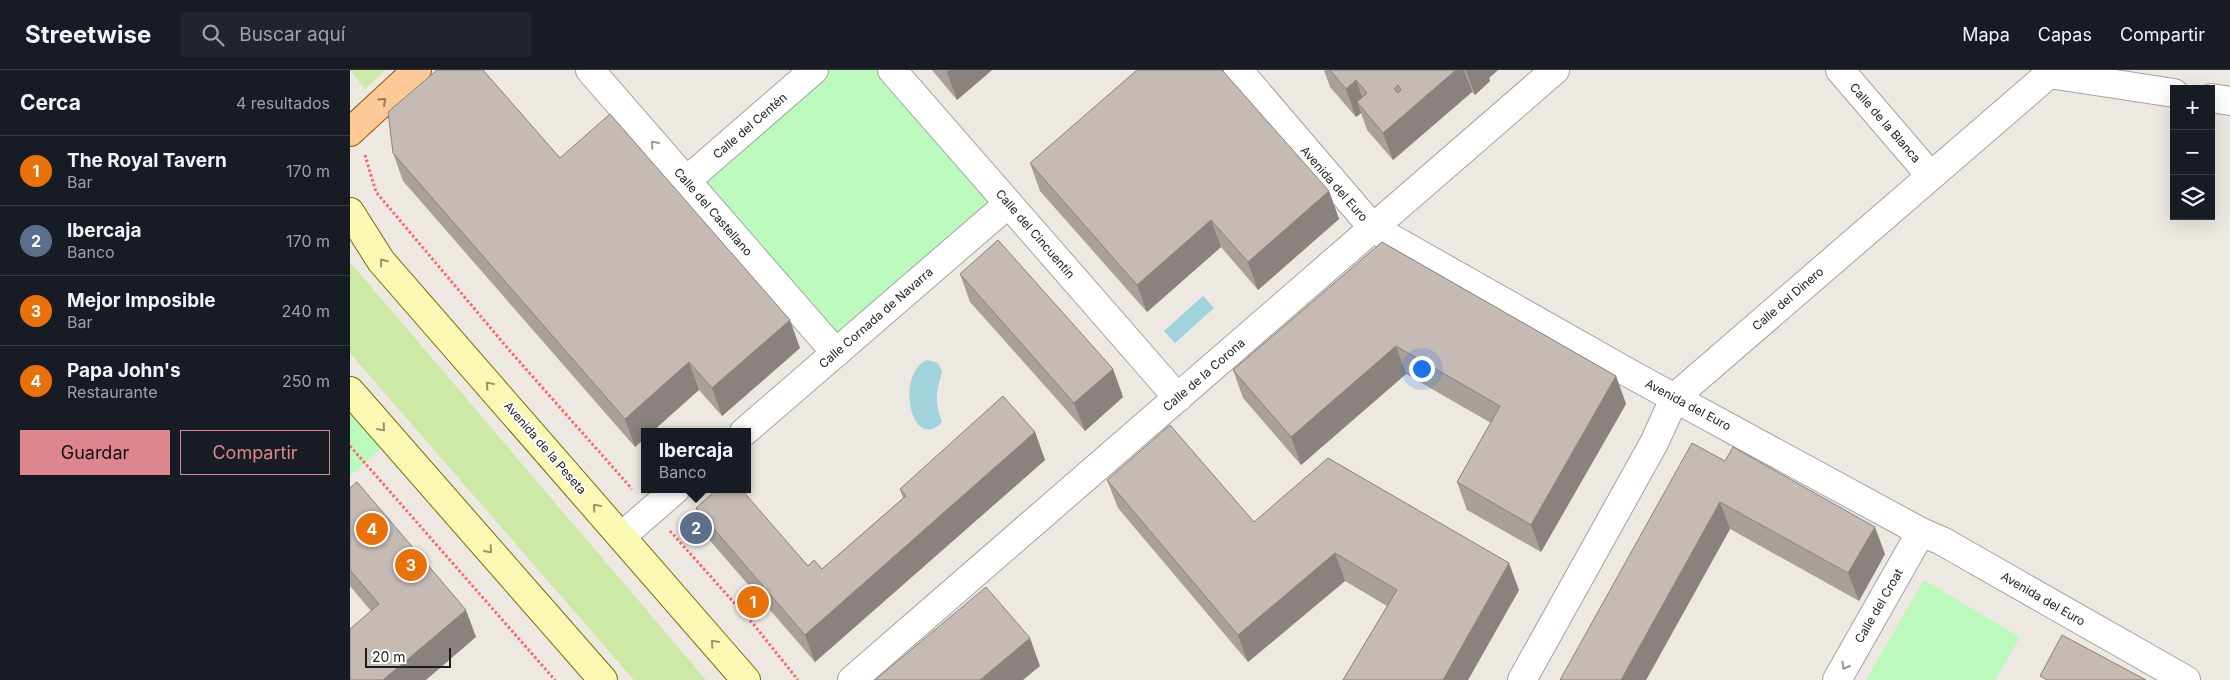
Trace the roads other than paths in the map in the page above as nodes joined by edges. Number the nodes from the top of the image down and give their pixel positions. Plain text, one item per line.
1 (417, 70) edge
2 (590, 70) edge
3 (814, 70) edge
4 (892, 70) edge
5 (1238, 70) edge
6 (1555, 70) edge
7 (1840, 70) edge
8 (2170, 91) edge
9 (2215, 99) edge
10 (2230, 101) edge
11 (358, 140) edge
12 (1930, 175) junction
13 (686, 181) junction
14 (1008, 204) junction
15 (350, 212) edge
16 (1372, 228) junction
17 (836, 353) junction
18 (350, 391) edge
19 (1675, 397) junction
20 (1178, 398) junction
21 (749, 428) edge
22 (671, 493) edge
23 (1921, 532) junction
24 (622, 536) junction
25 (603, 680) edge
26 (746, 680) edge
27 (852, 680) edge
28 (1522, 680) edge
29 (1837, 680) edge
30 (2186, 680) edge

11 -> 1 main road
13 -> 2 street, Calle del Castellano
3 - 13 street, Calle del Centén
4 - 14 street, Calle del Cincuentín
5 - 16 street, Avenida del Euro
6 - 16 street, Calle de la Corona
7 - 12 street, Calle de la Blanca
8 - 12 street, Calle del Dinero
9 - 10 street
12 - 19 street, Calle del Dinero
13 - 17 street, Calle del Castellano
14 - 17 street, Calle Cornada de Navarra
14 - 20 street, Calle del Cincuentín
24 -> 15 street, Avenida de la Peseta
16 - 19 street, Avenida del Euro
16 - 20 street, Calle de la Corona
17 - 21 street, Calle Cornada de Navarra
18 -> 25 street
19 - 23 street, Avenida del Euro
19 - 28 street, Calle del Dinero
20 - 27 street, Calle de la Corona
22 - 24 street
23 -> 29 street, Calle del Croat
23 - 30 street, Avenida del Euro
26 -> 24 street, Avenida de la Peseta

